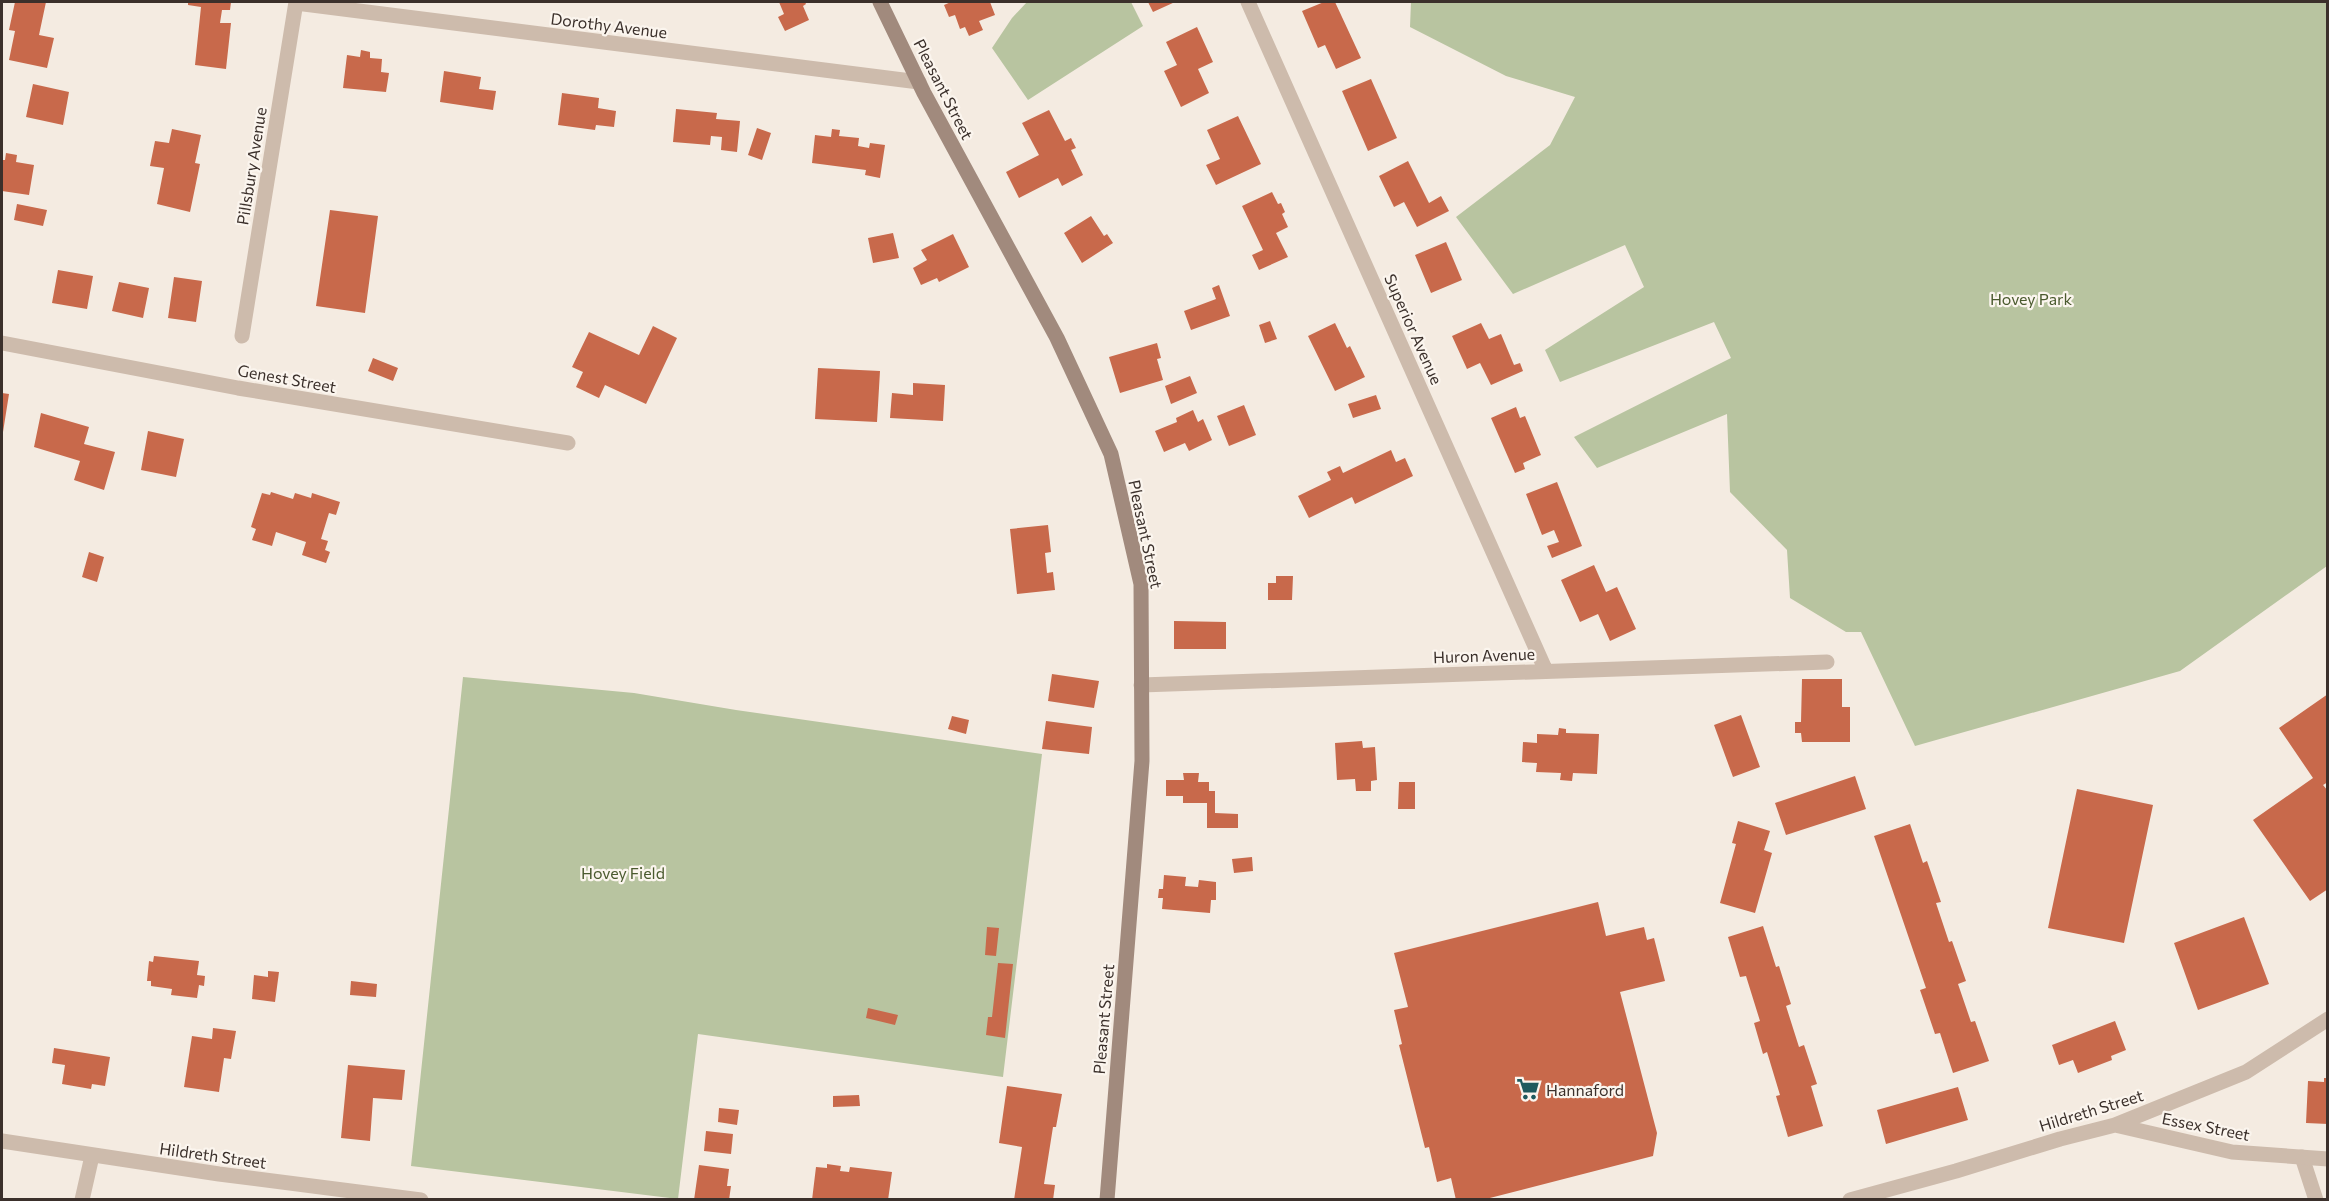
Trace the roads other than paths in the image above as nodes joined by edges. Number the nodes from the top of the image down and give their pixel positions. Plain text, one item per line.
1 (296, 2) edge
2 (880, 2) edge
3 (1248, 2) edge
4 (919, 82) junction
5 (242, 336) dead end
6 (2, 343) edge
7 (568, 443) dead end
8 (1827, 662) dead end
9 (1546, 671) junction
10 (1141, 685) junction
11 (2328, 1019) edge
12 (2115, 1125) junction
13 (2, 1142) edge
14 (92, 1156) junction
15 (2302, 1157) junction
16 (2328, 1159) edge
17 (1852, 1199) edge
18 (82, 1200) edge
19 (421, 1200) edge
20 (1107, 1200) edge
21 (2316, 1200) edge

1 - 4 street, Dorothy Avenue
1 - 5 street, Pillsbury Avenue
2 - 4 main road, Pleasant Street
3 - 9 street, Superior Avenue
4 - 10 main road, Pleasant Street
6 - 7 street, Genest Street
8 - 9 street, Huron Avenue
9 - 10 street, Huron Avenue
10 - 20 main road, Pleasant Street
11 - 12 street, Hildreth Street
12 - 15 street, Essex Street
12 - 17 street, Hildreth Street
13 - 14 street, Hildreth Street
14 - 18 street
14 - 19 street, Hildreth Street
15 - 16 street, Essex Street
15 - 21 street

